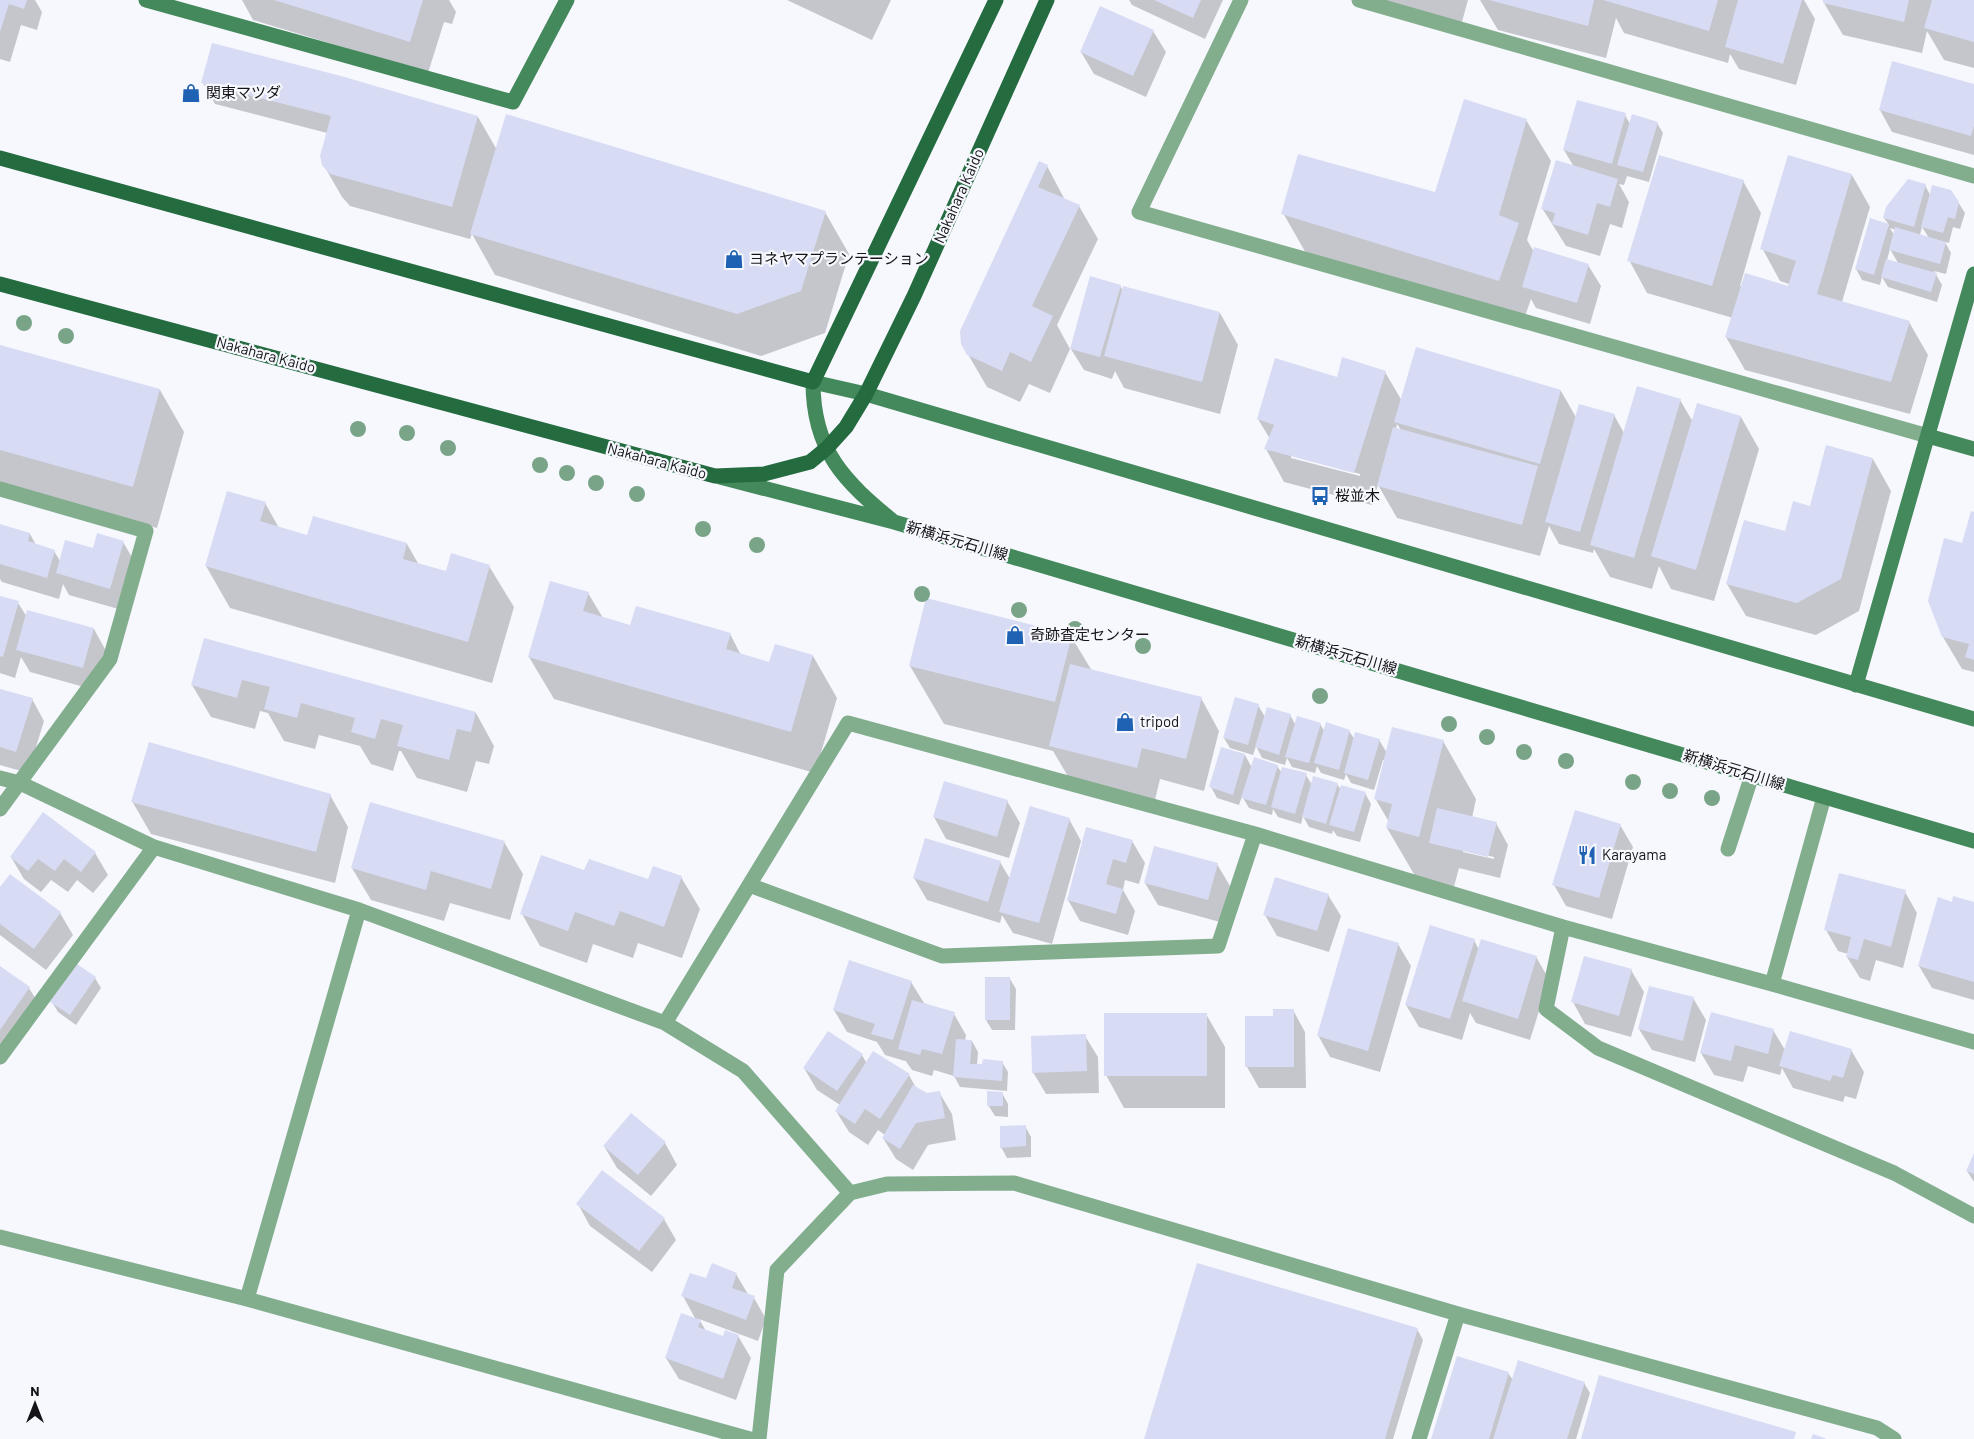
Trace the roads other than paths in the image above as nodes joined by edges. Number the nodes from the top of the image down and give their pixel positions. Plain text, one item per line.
1 (146, 0) edge
2 (567, 0) edge
3 (996, 0) edge
4 (1048, 0) edge
5 (1241, 0) edge
6 (1359, 0) edge
7 (0, 158) edge
8 (1974, 176) edge
9 (1974, 274) edge
10 (0, 284) edge
11 (813, 382) junction
12 (866, 394) junction
13 (1928, 436) junction
14 (827, 448) junction
15 (1974, 449) edge
16 (715, 476) junction
17 (0, 489) edge
18 (894, 522) junction
19 (1856, 685) junction
20 (1974, 720) edge
21 (1752, 775) junction
22 (0, 778) edge
23 (20, 783) junction
24 (1824, 797) junction
25 (0, 809) edge
26 (1255, 834) junction
27 (1974, 841) edge
28 (154, 847) junction
29 (1728, 849) dead end
30 (750, 885) junction
31 (359, 910) junction
32 (1563, 927) junction
33 (1772, 984) junction
34 (665, 1023) junction
35 (1974, 1042) edge
36 (0, 1057) edge
37 (850, 1193) junction
38 (1974, 1216) edge
39 (0, 1237) edge
40 (247, 1299) junction
41 (1458, 1314) junction
42 (750, 1439) edge
43 (760, 1439) edge
44 (1419, 1439) edge
45 (1894, 1439) edge

1 - 2 street
3 - 11 main road
4 - 12 main road, Nakahara Kaido
5 - 13 street
6 - 8 street
7 - 11 main road
9 - 13 street
10 - 16 main road, Nakahara Kaido
11 - 12 street
11 - 14 street
12 - 14 main road, Nakahara Kaido
12 - 19 street
13 - 15 street
13 - 19 street
14 - 16 main road, Nakahara Kaido
14 - 18 street
16 - 18 street, 新横浜元石川線
17 - 23 street
18 - 21 street, 新横浜元石川線
19 - 20 street
21 - 24 street, 新横浜元石川線
21 - 29 street
22 - 23 street
23 - 25 street
23 - 28 street
24 - 27 street, 新横浜元石川線
24 - 33 street
26 - 30 street
26 - 30 street
26 - 32 street
28 - 31 street
28 - 36 street
30 - 34 street
31 - 34 street
31 - 40 street
32 - 33 street
32 - 38 street
33 - 35 street
34 - 37 street
37 - 41 street
37 - 43 street
39 - 40 street
40 - 42 street
41 - 44 street
41 - 45 street

